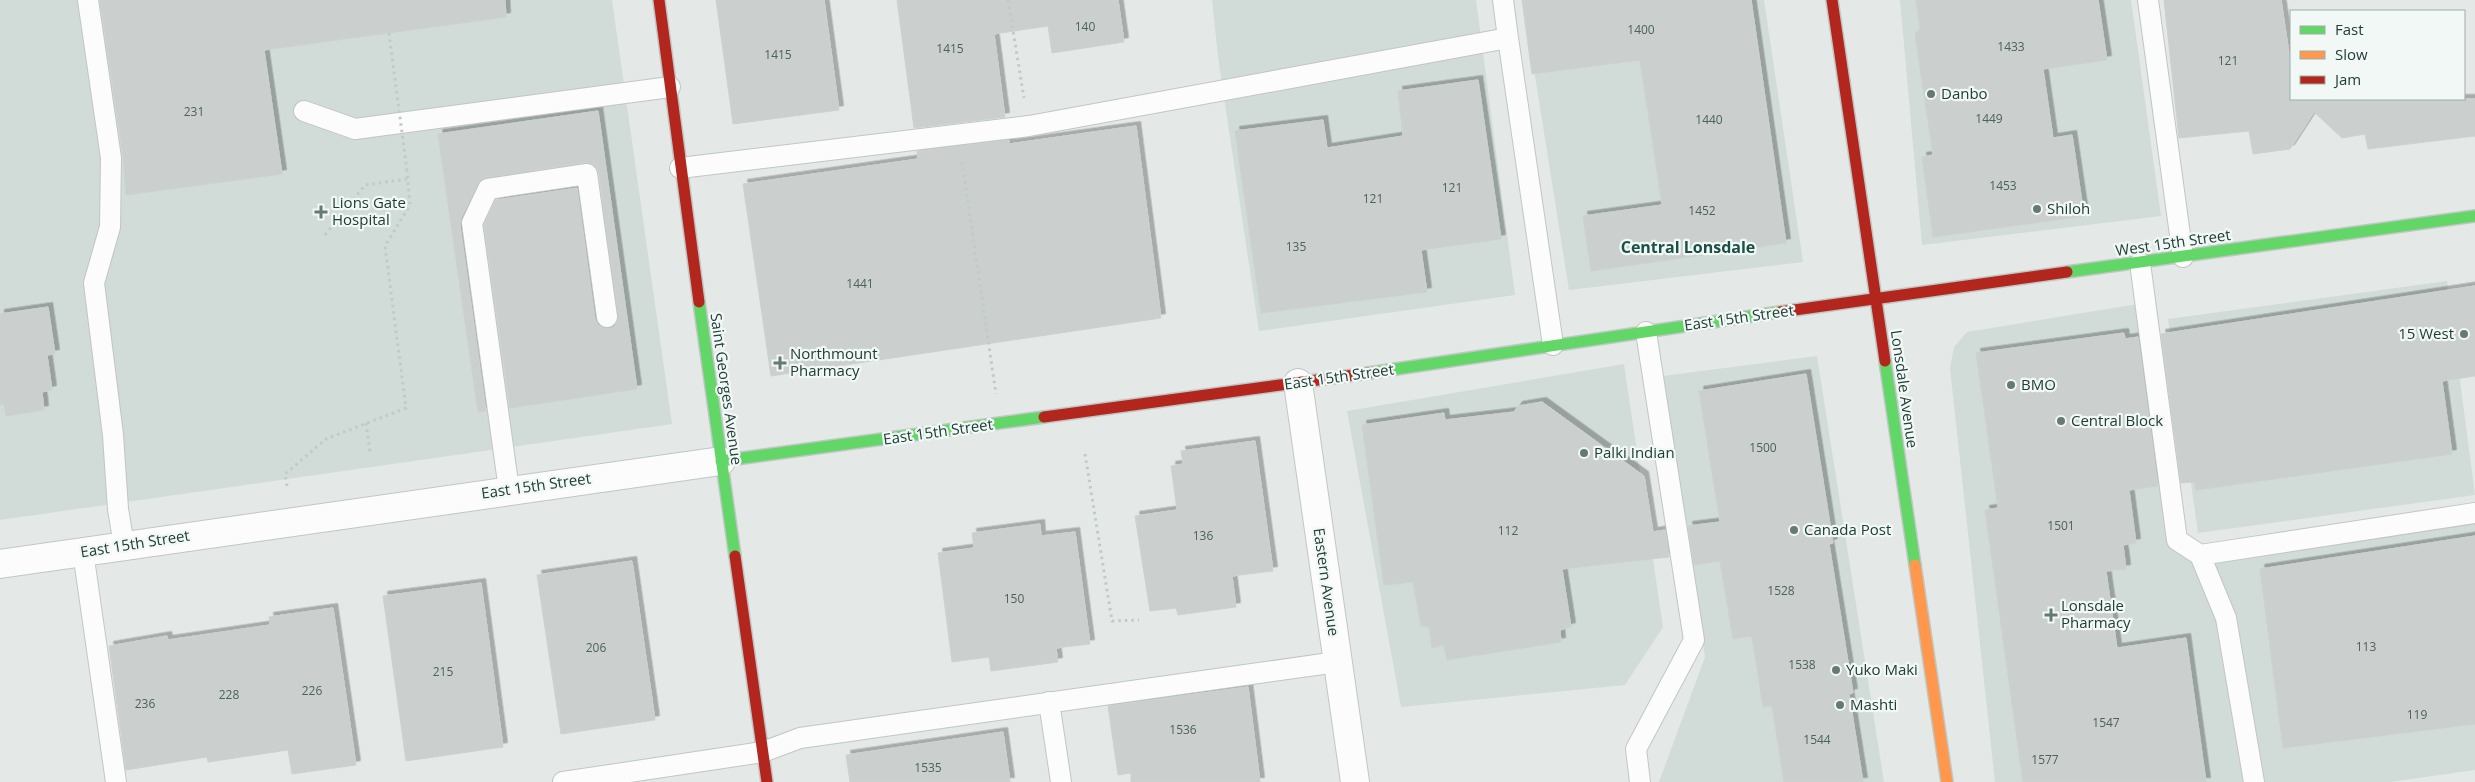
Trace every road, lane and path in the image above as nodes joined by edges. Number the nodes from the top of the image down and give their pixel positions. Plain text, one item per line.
1 (88, 0) edge
2 (659, 0) edge
3 (1008, 0) edge
4 (1503, 0) edge
5 (1832, 0) edge
6 (2148, 0) edge
7 (390, 33) dead end
8 (1508, 38) junction
9 (670, 87) junction
10 (304, 111) dead end
11 (1029, 126) junction
12 (958, 134) junction
13 (680, 168) junction
14 (407, 179) junction
15 (2475, 216) edge
16 (325, 235) dead end
17 (2183, 257) junction
18 (2140, 263) junction
19 (1875, 298) junction
20 (607, 317) dead end
21 (1646, 332) junction
22 (1553, 345) junction
23 (1298, 383) junction
24 (366, 423) junction
25 (1000, 424) junction
26 (370, 452) dead end
27 (1085, 454) dead end
28 (721, 460) junction
29 (286, 486) dead end
30 (509, 490) junction
31 (2475, 513) edge
32 (124, 545) junction
33 (83, 552) junction
34 (2200, 555) junction
35 (0, 564) edge
36 (1139, 620) dead end
37 (1337, 662) junction
38 (1049, 702) junction
39 (763, 752) junction
40 (116, 782) edge
41 (563, 782) edge
42 (767, 782) edge
43 (1062, 782) edge
44 (1355, 782) edge
45 (1640, 782) edge
46 (1947, 782) edge
47 (2254, 782) edge

1 - 32 lane
2 - 9 street, Saint Georges Avenue
3 - 11 path
4 - 8 lane
5 - 19 street, Lonsdale Avenue
6 - 17 lane
7 - 14 path, bridge
8 - 11 lane
8 - 22 lane
9 - 10 lane
9 - 13 street, Saint Georges Avenue
11 - 12 lane
12 - 13 lane
12 - 25 path
13 - 28 street, Saint Georges Avenue
14 - 16 path
14 - 24 path
15 - 17 street, West 15th Street
17 - 18 street, West 15th Street
18 - 19 street, West 15th Street
18 - 34 lane
19 - 21 street, East 15th Street
19 - 46 street, Lonsdale Avenue
20 - 30 lane
21 - 22 street, East 15th Street
21 - 45 lane
22 - 23 street, East 15th Street
23 - 25 street, East 15th Street
23 - 37 street, Eastern Avenue
24 - 26 path
24 - 29 path
25 - 28 street, East 15th Street
27 - 36 path
28 - 30 street, East 15th Street
28 - 39 street, Saint Georges Avenue
30 - 32 street, East 15th Street
31 - 34 lane
32 - 33 street, East 15th Street
33 - 35 street, East 15th Street
33 - 40 lane
34 - 47 lane
37 - 38 lane
37 - 44 street, Eastern Avenue
38 - 39 lane
38 - 43 lane
39 - 41 lane
39 - 42 street, Saint Georges Avenue

